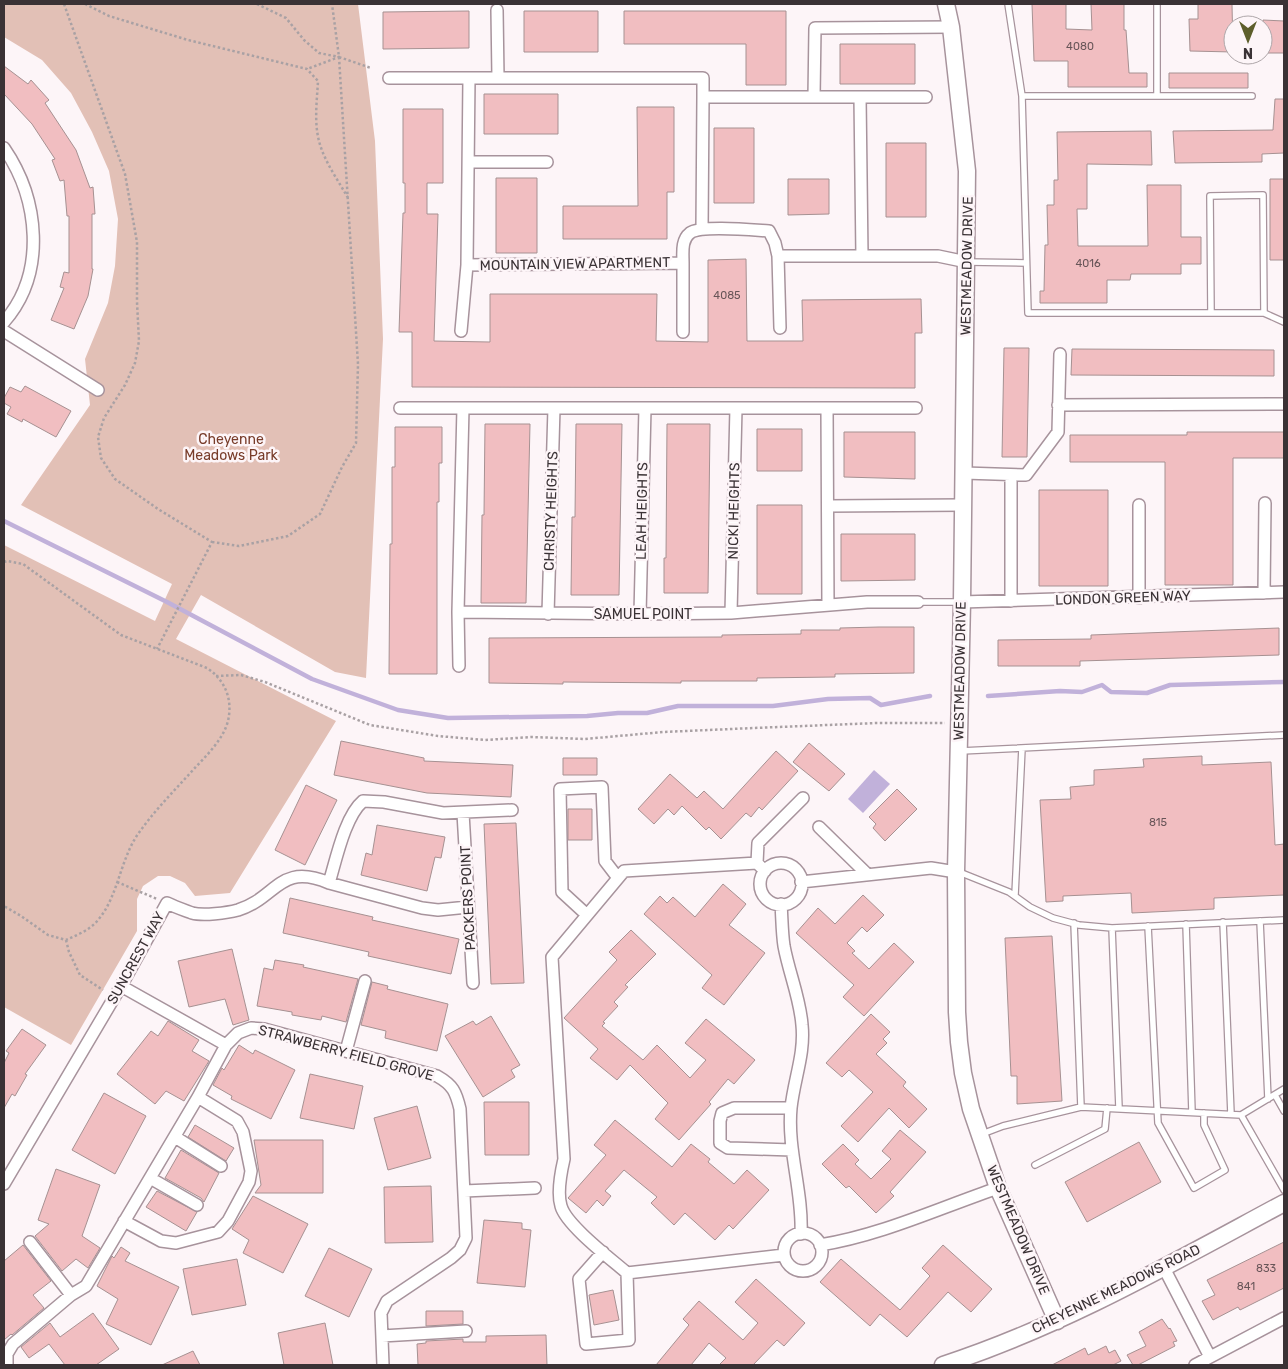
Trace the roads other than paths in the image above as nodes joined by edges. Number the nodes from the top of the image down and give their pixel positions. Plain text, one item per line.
1 (946, 4) edge
2 (1008, 4) edge
3 (1157, 4) edge
4 (497, 10) dead end
5 (951, 27) junction
6 (389, 78) dead end
7 (468, 78) junction
8 (498, 78) junction
9 (926, 96) dead end
10 (1022, 96) junction
11 (1157, 96) junction
12 (1252, 96) dead end
13 (703, 97) junction
14 (814, 97) junction
15 (860, 97) junction
16 (4, 148) edge
17 (468, 162) junction
18 (547, 162) dead end
19 (702, 229) junction
20 (778, 256) junction
21 (862, 256) junction
22 (967, 262) junction
23 (682, 263) junction
24 (1026, 263) junction
25 (467, 265) junction
26 (1211, 313) junction
27 (1264, 313) junction
28 (4, 322) edge
29 (1284, 322) edge
30 (780, 328) dead end
31 (461, 330) dead end
32 (4, 331) edge
33 (682, 332) dead end
34 (1060, 354) dead end
35 (98, 390) dead end
36 (1284, 404) edge
37 (1058, 405) junction
38 (400, 408) dead end
39 (463, 408) junction
40 (554, 408) junction
41 (645, 408) junction
42 (736, 408) junction
43 (828, 408) junction
44 (916, 408) dead end
45 (964, 473) junction
46 (1011, 475) junction
47 (1265, 503) dead end
48 (964, 504) junction
49 (1139, 505) dead end
50 (828, 506) junction
51 (1284, 592) edge
52 (1264, 593) junction
53 (1139, 598) junction
54 (1011, 601) junction
55 (918, 602) joint
56 (962, 602) junction
57 (828, 605) junction
58 (458, 612) junction
59 (731, 613) junction
60 (548, 614) junction
61 (640, 614) junction
62 (459, 666) dead end
63 (1284, 735) edge
64 (1022, 748) junction
65 (959, 751) junction
66 (803, 798) dead end
67 (512, 810) dead end
68 (463, 813) junction
69 (818, 827) dead end
70 (761, 867) junction
71 (956, 872) junction
72 (867, 874) junction
73 (618, 878) junction
74 (802, 882) junction
75 (329, 883) junction
76 (1015, 895) junction
77 (781, 904) junction
78 (468, 906) junction
79 (587, 915) junction
80 (1284, 920) edge
81 (1260, 921) junction
82 (1223, 922) junction
83 (1074, 923) junction
84 (1186, 924) junction
85 (1148, 926) junction
86 (1112, 928) junction
87 (365, 981) dead end
88 (473, 984) dead end
89 (121, 986) junction
90 (226, 1045) junction
91 (346, 1051) junction
92 (1284, 1089) edge
93 (1275, 1095) junction
94 (198, 1097) junction
95 (1268, 1098) junction
96 (1081, 1107) junction
97 (791, 1108) junction
98 (1107, 1108) junction
99 (1119, 1108) junction
100 (1158, 1110) junction
101 (1192, 1112) junction
102 (1284, 1112) edge
103 (1204, 1113) junction
104 (1231, 1114) junction
105 (1241, 1115) junction
106 (980, 1135) junction
107 (175, 1137) junction
108 (792, 1150) junction
109 (1035, 1165) dead end
110 (221, 1166) dead end
111 (150, 1178) junction
112 (4, 1184) edge
113 (535, 1188) dead end
114 (998, 1188) junction
115 (1284, 1190) edge
116 (464, 1191) junction
117 (1284, 1203) edge
118 (197, 1205) dead end
119 (124, 1221) junction
120 (802, 1234) junction
121 (30, 1242) dead end
122 (820, 1245) junction
123 (603, 1252) junction
124 (784, 1255) junction
125 (1164, 1268) junction
126 (627, 1274) junction
127 (71, 1295) junction
128 (1284, 1318) edge
129 (1057, 1321) junction
130 (466, 1331) dead end
131 (382, 1336) junction
132 (1210, 1357) junction
133 (7, 1365) edge
134 (383, 1365) edge
135 (944, 1365) edge
136 (1195, 1365) edge

1 - 5 street, WESTMEADOW DRIVE
2 - 10 lane
3 - 11 lane
4 - 8 street
5 - 14 street
5 - 22 street, WESTMEADOW DRIVE
6 - 7 street
7 - 8 street
7 - 17 street, MOUNTAIN VIEW APARTMENT
8 - 13 street
9 - 15 street
10 - 11 lane
10 - 24 lane
11 - 12 lane
13 - 14 street
13 - 19 street
14 - 15 street
15 - 21 street
16 - 28 street
17 - 18 street
17 - 25 street, MOUNTAIN VIEW APARTMENT
19 - 20 street
19 - 23 street, MOUNTAIN VIEW APARTMENT
20 - 21 street
20 - 30 street
21 - 22 street
22 - 24 lane
22 - 45 street, WESTMEADOW DRIVE
23 - 25 street, MOUNTAIN VIEW APARTMENT
23 - 33 street, MOUNTAIN VIEW APARTMENT
24 - 26 lane
25 - 31 street, MOUNTAIN VIEW APARTMENT
26 - 27 lane
26 - 27 lane
27 - 29 lane
32 - 35 street
34 - 37 street
36 - 37 street
37 - 46 street
38 - 39 street
39 - 40 street
39 - 58 street
40 - 41 street
40 - 60 street, CHRISTY HEIGHTS
41 - 42 street
41 - 61 street, LEAH HEIGHTS
42 - 43 street
42 - 59 street, NICKI HEIGHTS
43 - 44 street
43 - 50 street
45 - 46 street
45 - 48 street, WESTMEADOW DRIVE
46 - 54 street
47 - 52 street
48 - 50 street
48 - 56 street, WESTMEADOW DRIVE
49 - 53 street
50 - 57 street
51 - 52 street, LONDON GREEN WAY
52 - 53 street, LONDON GREEN WAY
53 - 54 street, LONDON GREEN WAY
54 - 56 street, LONDON GREEN WAY
55 - 56 lane
55 - 57 street, SAMUEL POINT
56 - 65 street, WESTMEADOW DRIVE
57 - 59 street, SAMUEL POINT
58 - 60 street, SAMUEL POINT
58 - 62 street
59 - 61 street, SAMUEL POINT
60 - 61 street, SAMUEL POINT
63 - 64 lane
64 - 65 lane
64 - 76 lane
65 - 71 street, WESTMEADOW DRIVE
66 - 70 street
67 - 68 street
68 - 75 street
68 - 78 street, PACKERS POINT
69 - 72 street
70 - 73 street
70 - 74 street
70 - 77 street
71 - 72 street
71 - 76 lane
71 - 106 street, WESTMEADOW DRIVE
72 - 74 street
73 - 79 street
73 - 79 street
74 - 77 street
75 - 78 street, SUNCREST WAY
75 - 89 street, SUNCREST WAY
76 - 83 lane
77 - 97 street
78 - 88 street, PACKERS POINT
79 - 123 street
80 - 81 lane
81 - 82 lane
81 - 95 lane
82 - 84 lane
82 - 104 lane
83 - 86 lane
83 - 96 lane
84 - 85 lane
84 - 101 lane
85 - 86 lane
85 - 100 lane
86 - 99 lane
87 - 91 street
89 - 90 street
89 - 112 street, SUNCREST WAY
90 - 91 street, STRAWBERRY FIELD GROVE
90 - 94 street, STRAWBERRY FIELD GROVE
91 - 116 street, STRAWBERRY FIELD GROVE
92 - 93 lane
93 - 95 lane
93 - 102 lane
94 - 107 street, STRAWBERRY FIELD GROVE
94 - 119 street
95 - 105 lane
96 - 98 lane
96 - 106 lane
97 - 108 street
97 - 108 street
98 - 99 lane
98 - 109 lane
99 - 100 lane
100 - 101 lane
100 - 103 lane
101 - 103 lane
103 - 104 lane
104 - 105 lane
105 - 115 lane
106 - 114 street, WESTMEADOW DRIVE
107 - 110 street
107 - 111 street, STRAWBERRY FIELD GROVE
108 - 120 street
111 - 118 street
111 - 119 street, STRAWBERRY FIELD GROVE
113 - 116 street
114 - 122 street
114 - 129 street, WESTMEADOW DRIVE
116 - 131 street, STRAWBERRY FIELD GROVE
117 - 125 street, CHEYENNE MEADOWS ROAD
119 - 127 street, STRAWBERRY FIELD GROVE
120 - 122 street
120 - 124 street
121 - 127 street
122 - 124 street
123 - 126 street
123 - 126 street
124 - 126 street
125 - 129 street, CHEYENNE MEADOWS ROAD
125 - 132 street
127 - 133 street, STRAWBERRY FIELD GROVE
128 - 132 street
129 - 135 street, CHEYENNE MEADOWS ROAD
130 - 131 street
131 - 134 street, STRAWBERRY FIELD GROVE
132 - 136 street

